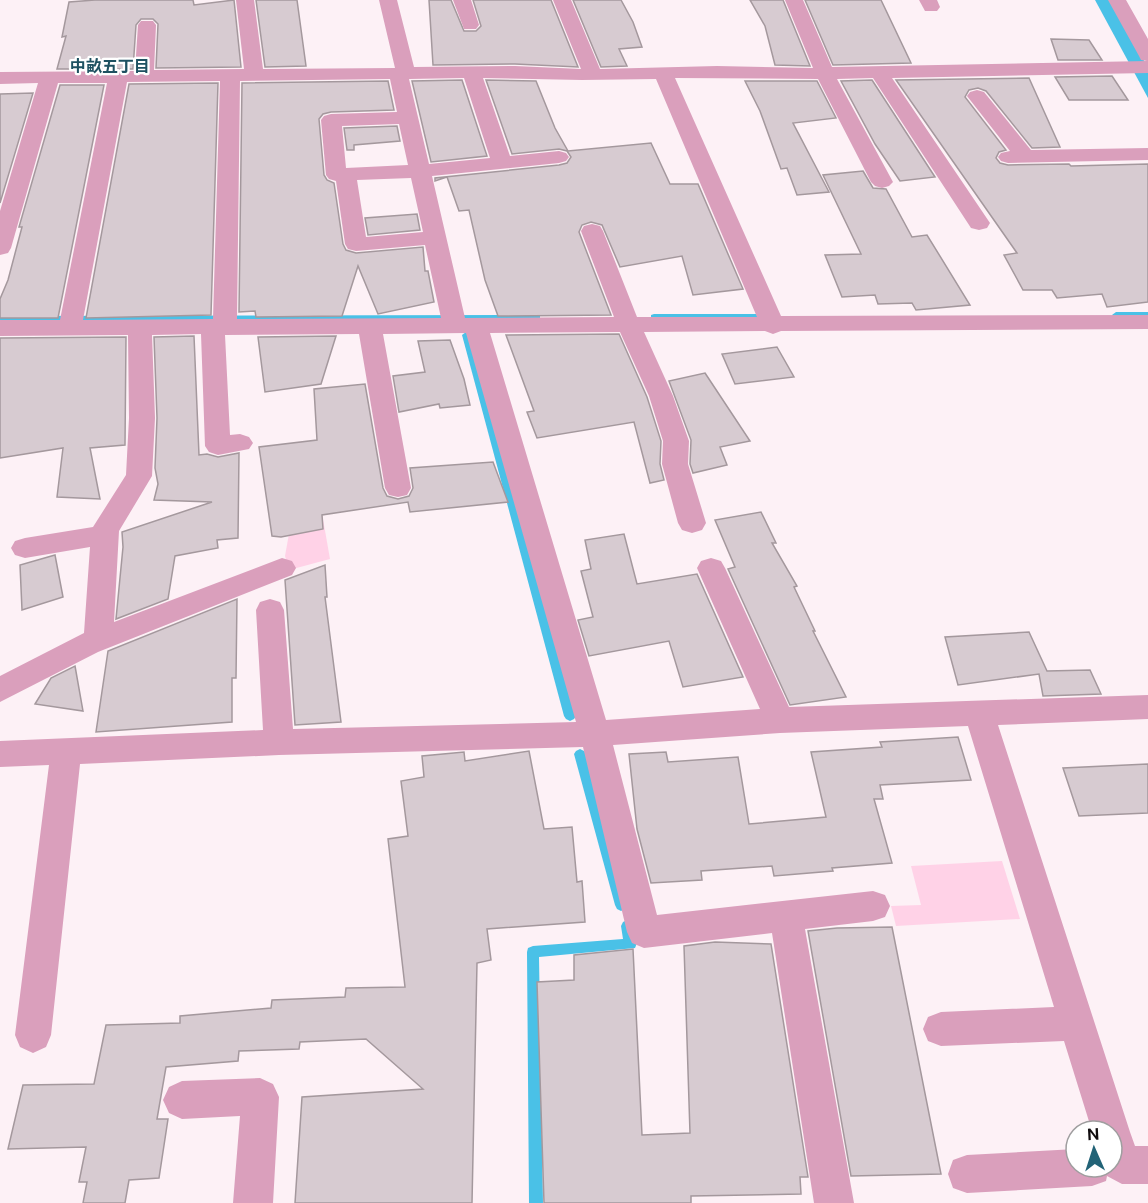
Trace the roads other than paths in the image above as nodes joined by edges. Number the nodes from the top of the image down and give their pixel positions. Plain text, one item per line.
1 (245, 0) edge
2 (388, 0) edge
3 (462, 0) edge
4 (562, 0) edge
5 (794, 0) edge
6 (1117, 0) edge
7 (147, 26) dead end
8 (471, 26) dead end
9 (1148, 56) edge
10 (1139, 67) edge
11 (879, 72) junction
12 (472, 73) junction
13 (663, 73) junction
14 (402, 74) junction
15 (593, 74) junction
16 (825, 74) junction
17 (254, 76) junction
18 (50, 77) junction
19 (118, 77) junction
20 (144, 77) junction
21 (230, 77) junction
22 (0, 78) edge
23 (977, 96) dead end
24 (408, 118) junction
25 (1148, 154) edge
26 (559, 157) dead end
27 (502, 163) junction
28 (420, 171) junction
29 (346, 175) junction
30 (882, 182) dead end
31 (979, 223) dead end
32 (592, 231) dead end
33 (435, 238) junction
34 (0, 248) edge
35 (1148, 322) edge
36 (629, 326) junction
37 (773, 326) junction
38 (370, 327) junction
39 (465, 327) junction
40 (0, 328) edge
41 (70, 328) junction
42 (219, 328) junction
43 (140, 329) junction
44 (240, 443) dead end
45 (398, 488) dead end
46 (692, 523) dead end
47 (104, 535) junction
48 (25, 548) dead end
49 (282, 568) dead end
50 (711, 568) dead end
51 (270, 610) dead end
52 (98, 640) junction
53 (0, 690) edge
54 (1148, 707) edge
55 (979, 713) junction
56 (780, 720) junction
57 (595, 734) junction
58 (279, 742) junction
59 (66, 751) junction
60 (0, 754) edge
61 (873, 906) dead end
62 (786, 916) junction
63 (1077, 1023) junction
64 (941, 1029) dead end
65 (33, 1035) dead end
66 (182, 1100) dead end
67 (1105, 1119) edge
68 (1064, 1162) edge
69 (967, 1174) dead end
70 (253, 1203) edge
71 (834, 1203) edge

1 - 17 street
2 - 14 street
3 - 8 street
4 - 15 street
5 - 16 street
6 - 9 street
7 - 20 street
10 - 11 street
11 - 16 street
11 - 31 street
12 - 14 street
12 - 15 street
12 - 27 street
13 - 15 street
13 - 16 street
13 - 37 street
14 - 17 street
14 - 24 street
16 - 30 street
17 - 21 street
18 - 19 street
18 - 22 street
18 - 34 street
19 - 20 street
19 - 41 street
20 - 21 street
21 - 42 street
23 - 25 street
24 - 28 street
24 - 29 street
26 - 27 street
27 - 28 street
28 - 29 street
28 - 33 street
29 - 33 street
32 - 36 street
33 - 39 street
35 - 37 street
36 - 37 street
36 - 39 street
36 - 46 street
38 - 39 street
38 - 42 street
38 - 45 street
39 - 57 street
40 - 41 street
41 - 43 street
42 - 43 street
42 - 44 street
43 - 47 street
47 - 48 street
47 - 52 street
49 - 52 street
50 - 56 street
51 - 58 street
52 - 53 street
54 - 55 street
55 - 56 street
55 - 63 street
56 - 57 street
57 - 58 street
57 - 62 street
58 - 59 street
59 - 60 street
59 - 65 street
61 - 62 street
62 - 71 street
63 - 64 street
63 - 67 street
66 - 70 street
68 - 69 street

